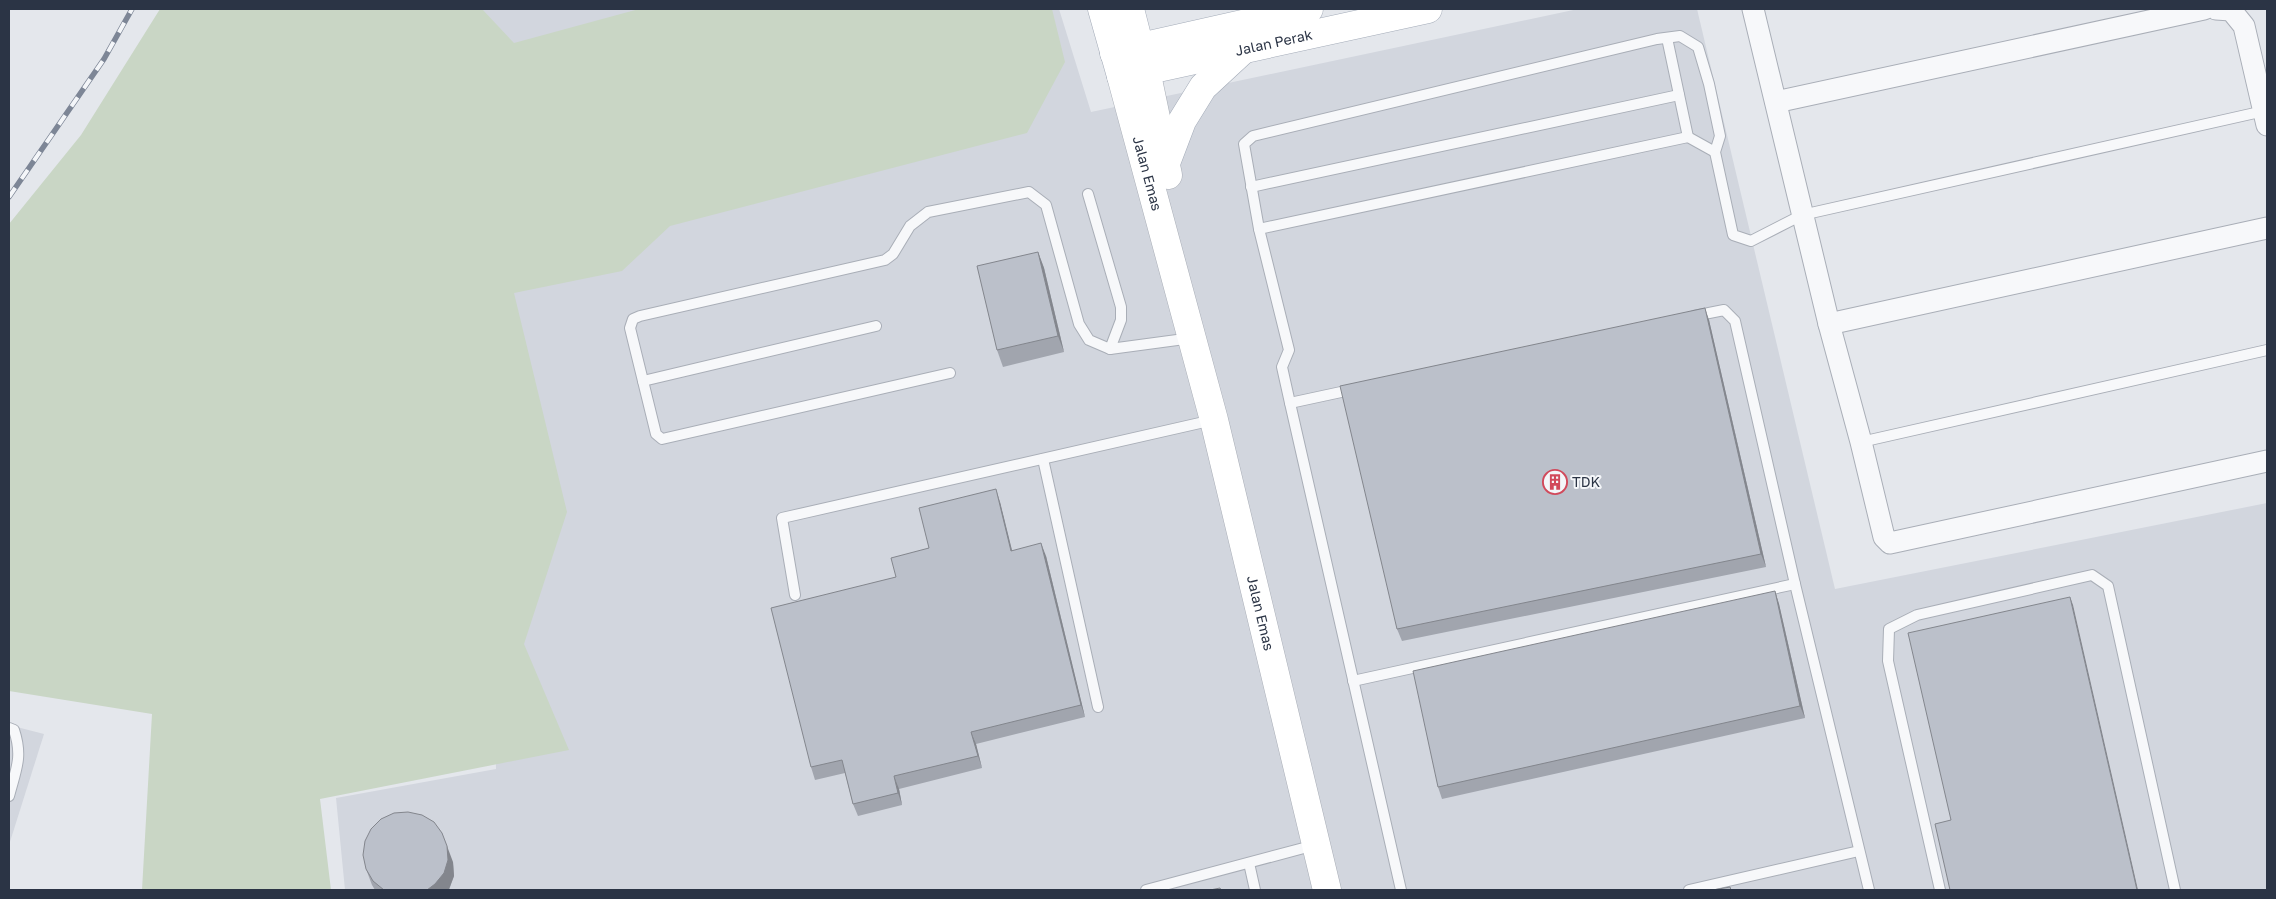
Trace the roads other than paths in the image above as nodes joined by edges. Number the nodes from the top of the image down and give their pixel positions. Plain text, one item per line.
1 (1102, 9) edge
2 (1130, 9) edge
3 (1309, 9) edge
4 (1428, 9) edge
5 (1753, 9) edge
6 (2204, 9) edge
7 (2216, 9) edge
8 (1666, 38) junction
9 (1244, 49) junction
10 (1130, 61) junction
11 (1679, 96) junction
12 (1776, 102) junction
13 (2266, 118) edge
14 (1688, 137) junction
15 (1715, 152) junction
16 (1166, 163) junction
17 (1250, 187) junction
18 (1088, 194) dead end
19 (1802, 215) junction
20 (2267, 228) edge
21 (1258, 229) junction
22 (1685, 318) edge
23 (1829, 324) junction
24 (876, 326) dead end
25 (1193, 338) junction
26 (1110, 349) junction
27 (2267, 350) edge
28 (950, 373) dead end
29 (643, 381) junction
30 (1367, 386) edge
31 (1290, 403) junction
32 (1214, 420) junction
33 (1861, 442) junction
34 (1043, 459) junction
35 (2267, 461) edge
36 (1795, 584) junction
37 (795, 594) dead end
38 (1353, 681) junction
39 (1098, 706) dead end
40 (9, 728) edge
41 (9, 796) edge
42 (1316, 845) junction
43 (1859, 851) junction
44 (1248, 863) junction
45 (1146, 890) edge
46 (1255, 890) edge
47 (1327, 890) edge
48 (1401, 890) edge
49 (1689, 890) edge
50 (1869, 890) edge
51 (1940, 890) edge
52 (2175, 890) edge

1 - 10 main road, Jalan Emas
2 - 10 main road, Jalan Emas
3 - 10 main road, Jalan Perak
4 - 9 main road, Jalan Perak
5 - 12 street
6 - 12 street
7 - 13 street
8 - 11 lane
8 - 15 lane
8 - 17 lane
9 - 10 main road, Jalan Perak
9 - 16 main road
10 - 16 main road, Jalan Emas
10 - 25 main road, Jalan Emas
11 - 14 lane
11 - 17 lane
12 - 19 street
13 - 19 lane
14 - 15 lane
14 - 21 lane
15 - 19 lane
16 - 25 main road, Jalan Emas
17 - 21 lane
18 - 26 lane
19 - 23 street
20 - 23 street
21 - 31 lane
22 - 36 lane
23 - 33 street
24 - 29 lane
25 - 26 lane
25 - 32 main road, Jalan Emas
26 - 29 lane
27 - 33 lane
28 - 29 lane
30 - 31 lane
31 - 38 lane
32 - 34 lane
32 - 42 main road, Jalan Emas
33 - 35 street
34 - 37 lane
34 - 39 lane
36 - 38 lane
36 - 43 lane
38 - 48 lane
40 - 41 lane
42 - 44 lane
42 - 47 main road, Jalan Emas
43 - 49 lane
43 - 50 lane
44 - 45 lane
44 - 46 lane
51 - 52 lane

